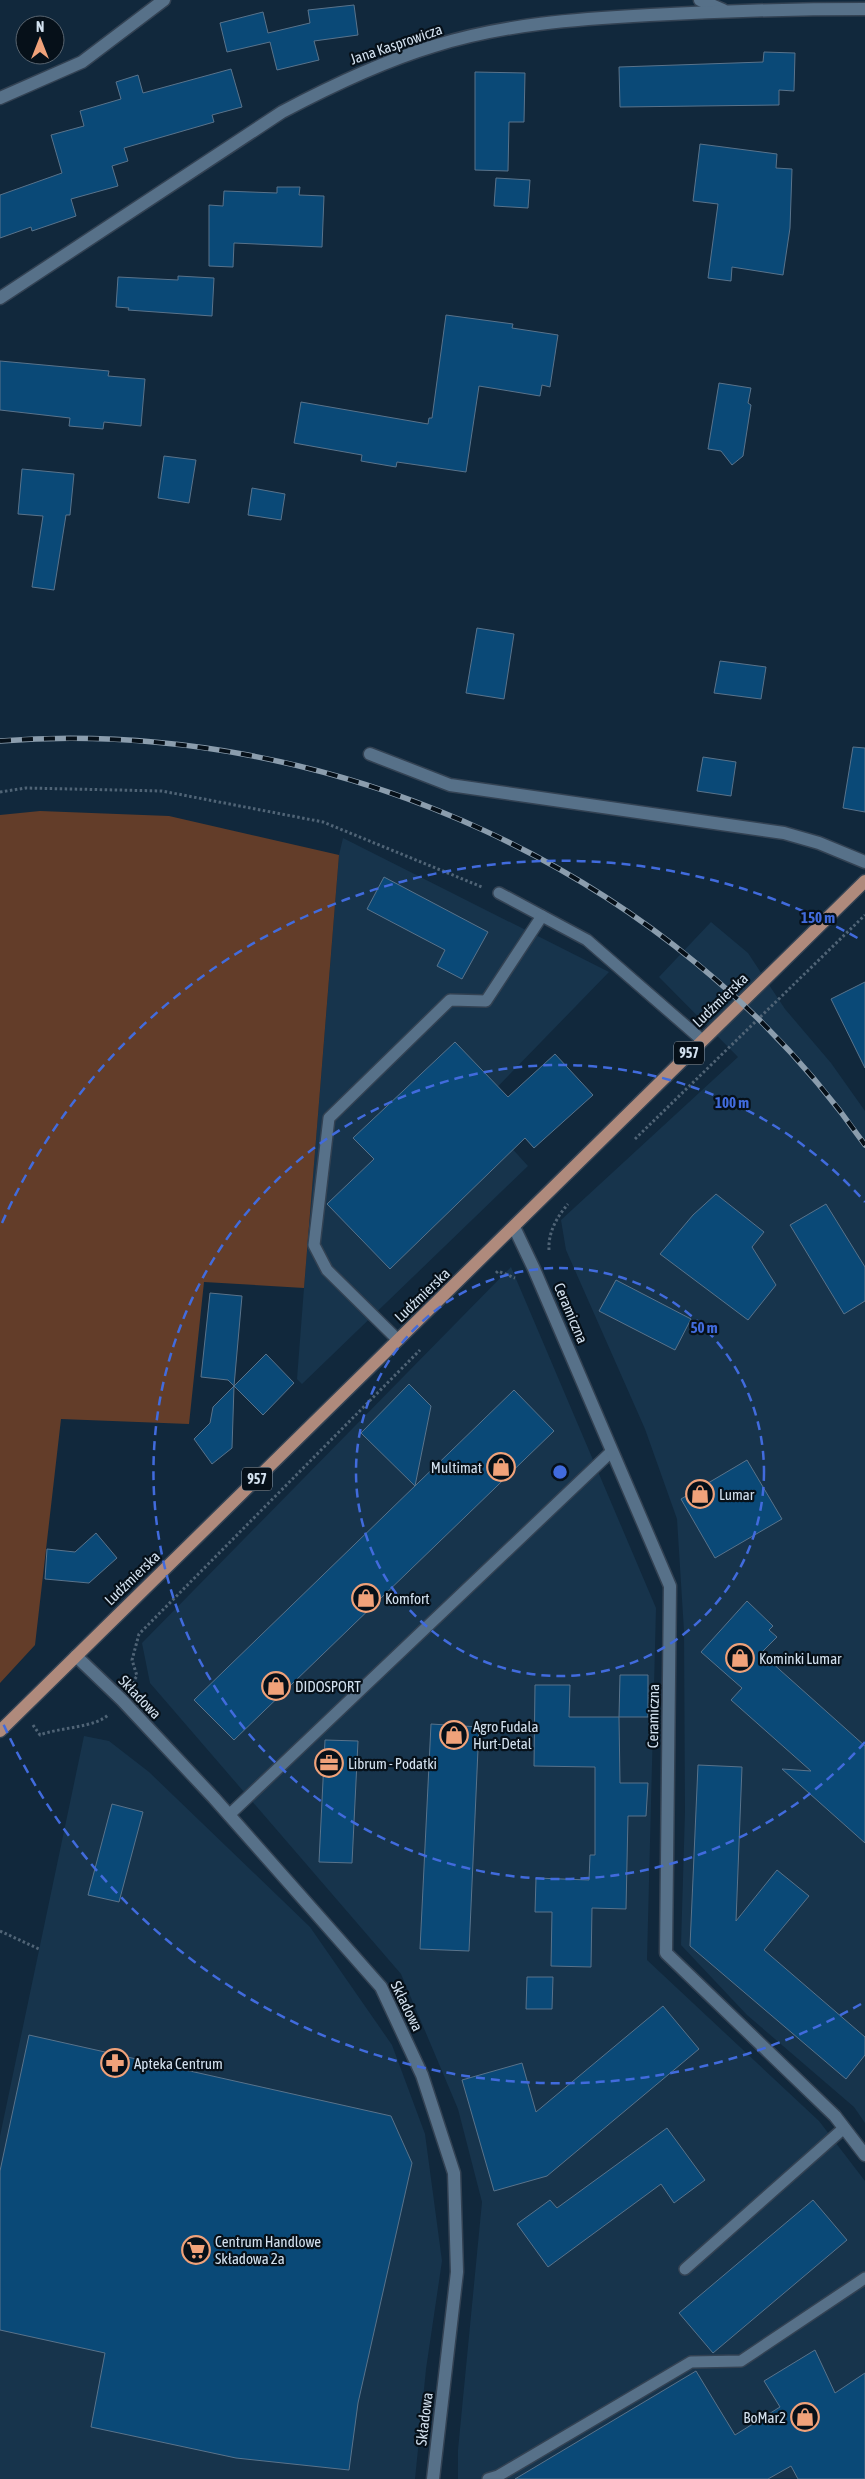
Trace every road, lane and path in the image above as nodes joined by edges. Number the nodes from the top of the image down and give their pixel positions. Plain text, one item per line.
1 (164, 0) edge
2 (700, 0) edge
3 (865, 9) edge
4 (726, 11) junction
5 (0, 98) edge
6 (0, 298) edge
7 (370, 754) dead end
8 (0, 792) edge
9 (865, 862) edge
10 (865, 881) edge
11 (499, 893) joint
12 (865, 915) edge
13 (542, 916) junction
14 (702, 1040) junction
15 (630, 1143) dead end
16 (574, 1198) dead end
17 (514, 1227) junction
18 (534, 1269) junction
19 (491, 1278) dead end
20 (398, 1340) junction
21 (422, 1348) dead end
22 (612, 1451) junction
23 (76, 1656) junction
24 (122, 1700) junction
25 (20, 1709) junction
26 (0, 1731) edge
27 (229, 1815) junction
28 (0, 1931) edge
29 (40, 1949) dead end
30 (844, 2128) junction
31 (865, 2155) edge
32 (685, 2269) dead end
33 (865, 2278) edge
34 (433, 2479) edge
35 (488, 2479) edge

1 - 5 street
2 - 4 street
3 - 4 street, Jana Kasprowicza
4 - 6 street, Jana Kasprowicza
7 - 9 street
8 - 11 path
10 - 14 main road, Ludźmierska / 957
11 - 13 lane
12 - 15 path
13 - 14 lane
13 - 20 lane
14 - 17 main road, Ludźmierska / 957
16 - 18 path
17 - 18 street, Ceramiczna
17 - 20 main road, Ludźmierska / 957
18 - 19 path
18 - 22 street, Ceramiczna
20 - 23 main road, Ludźmierska / 957
21 - 24 path
22 - 27 lane
22 - 30 street, Ceramiczna
23 - 24 street, Składowa
23 - 25 main road, Ludźmierska / 957
24 - 25 path
24 - 27 street, Składowa
25 - 26 main road, Ludźmierska / 957
27 - 34 street, Składowa
28 - 29 path
30 - 31 street, Ceramiczna
30 - 32 lane
33 - 35 lane

